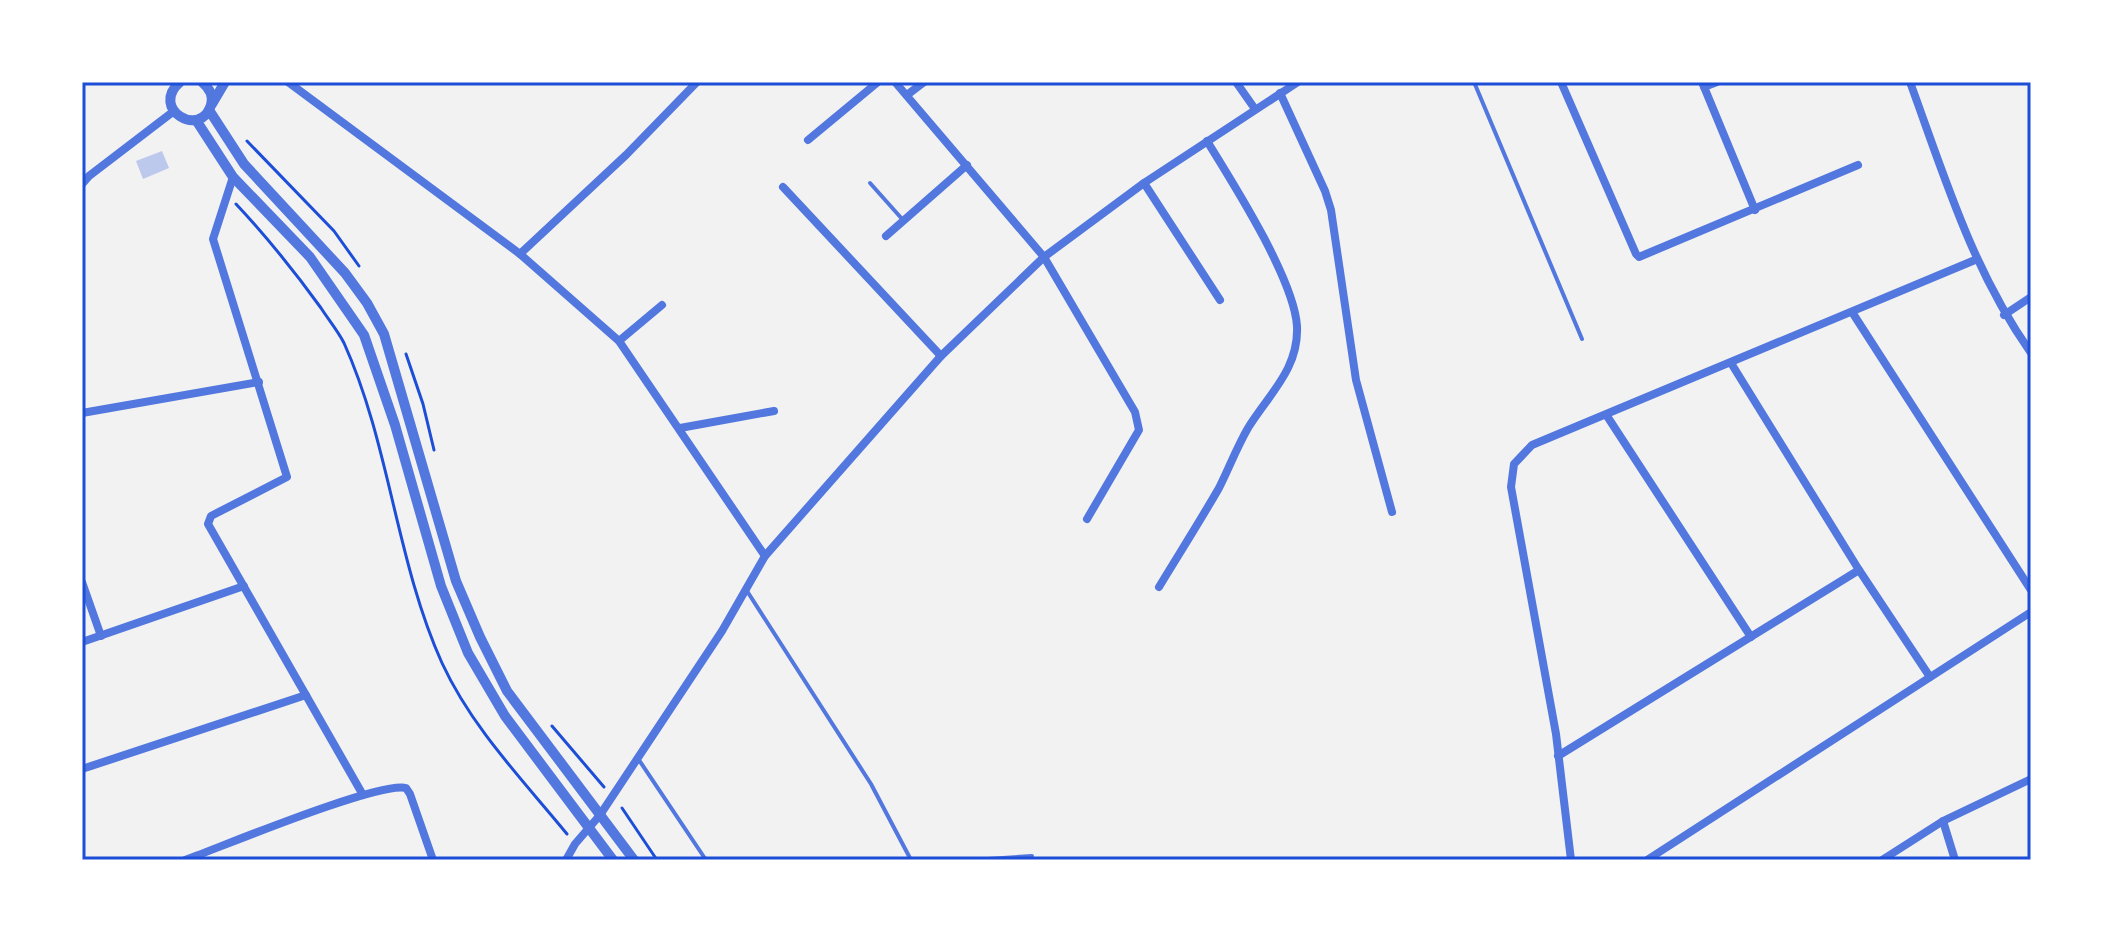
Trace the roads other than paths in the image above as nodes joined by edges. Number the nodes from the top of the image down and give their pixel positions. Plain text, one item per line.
1 (179, 82) edge
2 (202, 82) edge
3 (225, 82) edge
4 (288, 82) edge
5 (697, 82) edge
6 (878, 82) edge
7 (895, 82) edge
8 (924, 82) edge
9 (1236, 82) edge
10 (1298, 82) edge
11 (1474, 82) edge
12 (1561, 82) edge
13 (1717, 82) edge
14 (1910, 82) edge
15 (1703, 84) edge
16 (1280, 93) junction
17 (907, 95) junction
18 (210, 108) junction
19 (1255, 109) junction
20 (174, 111) junction
21 (196, 120) junction
22 (808, 140) dead end
23 (1207, 141) junction
24 (967, 165) junction
25 (1858, 165) dead end
26 (233, 177) junction
27 (870, 183) dead end
28 (1144, 183) junction
29 (82, 184) edge
30 (783, 187) dead end
31 (1755, 210) junction
32 (903, 221) junction
33 (886, 236) dead end
34 (520, 254) junction
35 (1044, 257) junction
36 (1975, 260) junction
37 (2031, 297) edge
38 (1220, 300) dead end
39 (662, 305) dead end
40 (1852, 312) junction
41 (2004, 315) junction
42 (1582, 339) dead end
43 (619, 341) junction
44 (2031, 353) edge
45 (941, 356) junction
46 (1731, 363) junction
47 (259, 382) junction
48 (774, 411) dead end
49 (82, 413) edge
50 (1607, 416) junction
51 (680, 428) junction
52 (1392, 512) dead end
53 (1087, 519) dead end
54 (765, 556) junction
55 (1859, 570) junction
56 (82, 582) edge
57 (244, 586) junction
58 (1159, 587) dead end
59 (746, 589) junction
60 (2031, 590) edge
61 (2031, 612) edge
62 (101, 636) junction
63 (1751, 637) junction
64 (82, 642) edge
65 (1930, 677) junction
66 (306, 695) junction
67 (1558, 756) junction
68 (638, 758) junction
69 (82, 769) edge
70 (2031, 779) edge
71 (363, 795) junction
72 (600, 815) junction
73 (1943, 821) junction
74 (589, 828) junction
75 (1032, 856) dead end
76 (185, 860) edge
77 (433, 860) edge
78 (566, 860) edge
79 (613, 860) edge
80 (634, 860) edge
81 (706, 860) edge
82 (911, 860) edge
83 (972, 860) edge
84 (1571, 860) edge
85 (1647, 860) edge
86 (1882, 860) edge
87 (1955, 860) edge

1 - 20 street
2 - 18 street
3 - 18 street
4 - 34 street
5 - 34 street
6 - 22 street
7 - 17 street
8 - 17 street
9 - 19 street
10 - 16 street
11 - 42 lane
12 - 31 street
13 - 15 street
14 - 36 street
15 - 31 street
16 - 19 street
16 - 52 street
17 - 24 street
18 - 21 street
18 - 72 street
19 - 23 street
20 - 21 street
20 - 29 street
21 - 26 street
23 - 28 street
23 - 58 street
24 - 32 street
24 - 35 street
25 - 31 street
26 - 47 street
26 - 74 street
27 - 32 lane
28 - 35 street
28 - 38 street
30 - 45 street
32 - 33 street
34 - 43 street
35 - 45 street
35 - 53 street
36 - 40 street
36 - 41 street
37 - 41 street
39 - 43 street
40 - 46 street
40 - 60 street
41 - 44 street
43 - 51 street
45 - 54 street
46 - 50 street
46 - 55 street
47 - 49 street
47 - 57 street
48 - 51 street
50 - 63 street
50 - 67 street
51 - 54 street
54 - 59 street
55 - 63 street
55 - 65 street
56 - 62 street
57 - 62 street
57 - 66 street
59 - 68 street
59 - 82 lane
61 - 65 street
62 - 64 street
63 - 67 street
65 - 85 street
66 - 69 street
66 - 71 street
67 - 84 street
68 - 72 street
68 - 81 lane
70 - 73 street
71 - 76 street
71 - 77 street
72 - 74 street
72 - 80 street
73 - 86 street
73 - 87 street
74 - 78 street
74 - 79 street
75 - 83 lane

